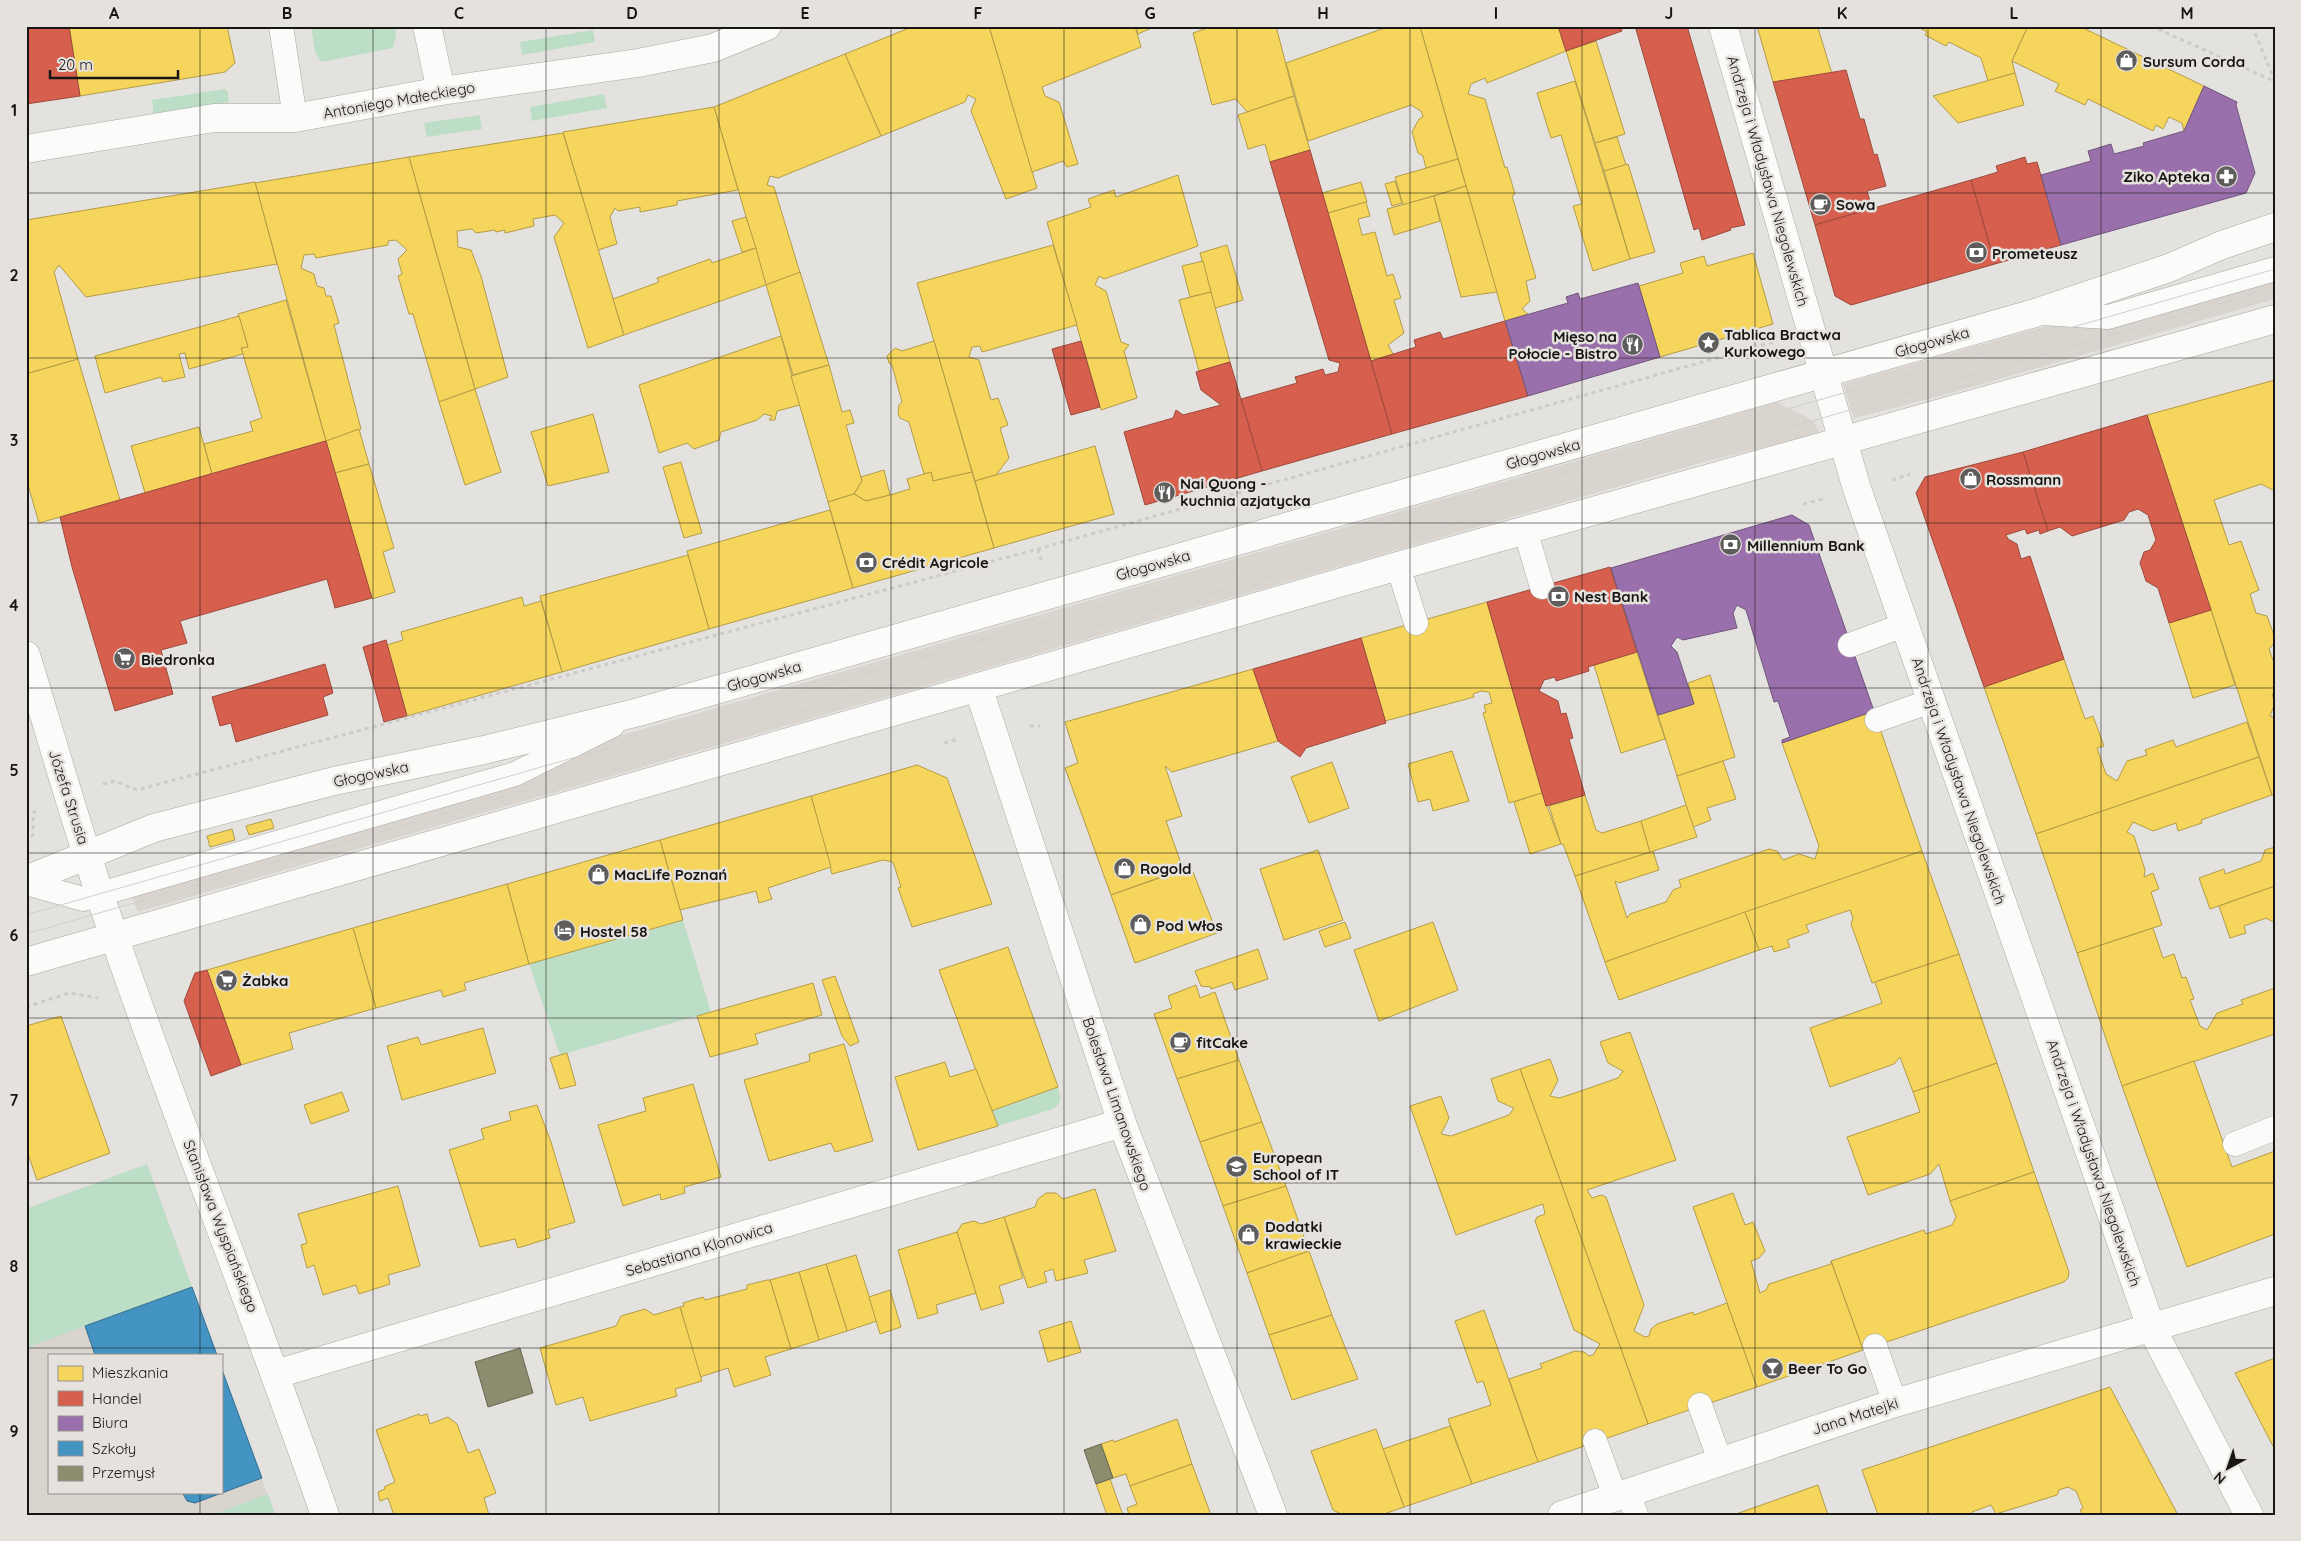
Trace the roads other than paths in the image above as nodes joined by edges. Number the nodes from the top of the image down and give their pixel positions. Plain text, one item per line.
1 (281, 26) edge
2 (427, 26) edge
3 (767, 26) edge
4 (1723, 26) edge
5 (441, 91) junction
6 (295, 118) junction
7 (26, 148) edge
8 (2275, 227) edge
9 (2275, 269) edge
10 (2275, 312) edge
11 (2036, 313) junction
12 (2275, 319) edge
13 (2244, 326) junction
14 (1824, 374) junction
15 (1844, 441) junction
16 (1525, 530) junction
17 (1398, 566) junction
18 (1542, 587) dead end
19 (1416, 623) dead end
20 (1904, 625) junction
21 (1850, 645) dead end
22 (26, 656) edge
23 (978, 687) junction
24 (1931, 701) junction
25 (639, 712) junction
26 (1877, 720) dead end
27 (87, 854) junction
28 (26, 882) edge
29 (100, 894) junction
30 (114, 938) junction
31 (26, 962) edge
32 (1122, 1123) junction
33 (2275, 1128) edge
34 (2235, 1144) dead end
35 (2275, 1291) edge
36 (2151, 1327) junction
37 (1874, 1346) dead end
38 (276, 1374) junction
39 (1895, 1402) junction
40 (1700, 1405) dead end
41 (1595, 1441) dead end
42 (1720, 1461) junction
43 (1626, 1501) edge
44 (325, 1515) edge
45 (1273, 1515) edge
46 (1562, 1515) edge
47 (2249, 1515) edge

1 - 6 lane
2 - 5 street
3 - 5 street, Antoniego Małeckiego
4 - 14 street, Andrzeja i Władysława Niegolewskich
5 - 6 street, Antoniego Małeckiego
6 - 7 street, Antoniego Małeckiego
8 - 11 street, Głogowska
9 - 11 lane
10 - 13 lane
11 - 14 street, Głogowska
12 - 13 street
13 - 15 street
14 - 15 street, Andrzeja i Władysława Niegolewskich
14 - 25 street, Głogowska
15 - 16 street
15 - 20 street, Andrzeja i Władysława Niegolewskich
16 - 17 street
16 - 18 lane
17 - 19 lane
17 - 23 street
20 - 21 lane
20 - 24 street, Andrzeja i Władysława Niegolewskich
22 - 27 street, Józefa Strusia
23 - 30 street
23 - 32 street, Bolesława Limanowskiego
24 - 26 lane
24 - 36 street, Andrzeja i Władysława Niegolewskich
25 - 27 street, Głogowska
25 - 29 lane
27 - 28 street, Głogowska
27 - 29 street, Józefa Strusia
28 - 29 lane
29 - 30 street, Józefa Strusia
30 - 31 street
30 - 38 street, Stanisława Wyspiańskiego
32 - 38 street, Sebastiana Klonowica
32 - 45 street, Bolesława Limanowskiego
33 - 34 lane
35 - 36 street, Jana Matejki
36 - 39 street, Jana Matejki
36 - 47 street, Andrzeja i Władysława Niegolewskich
37 - 39 lane
38 - 44 street, Stanisława Wyspiańskiego
39 - 42 street, Jana Matejki
40 - 42 lane
41 - 43 lane
42 - 43 street, Jana Matejki
43 - 46 street, Jana Matejki

